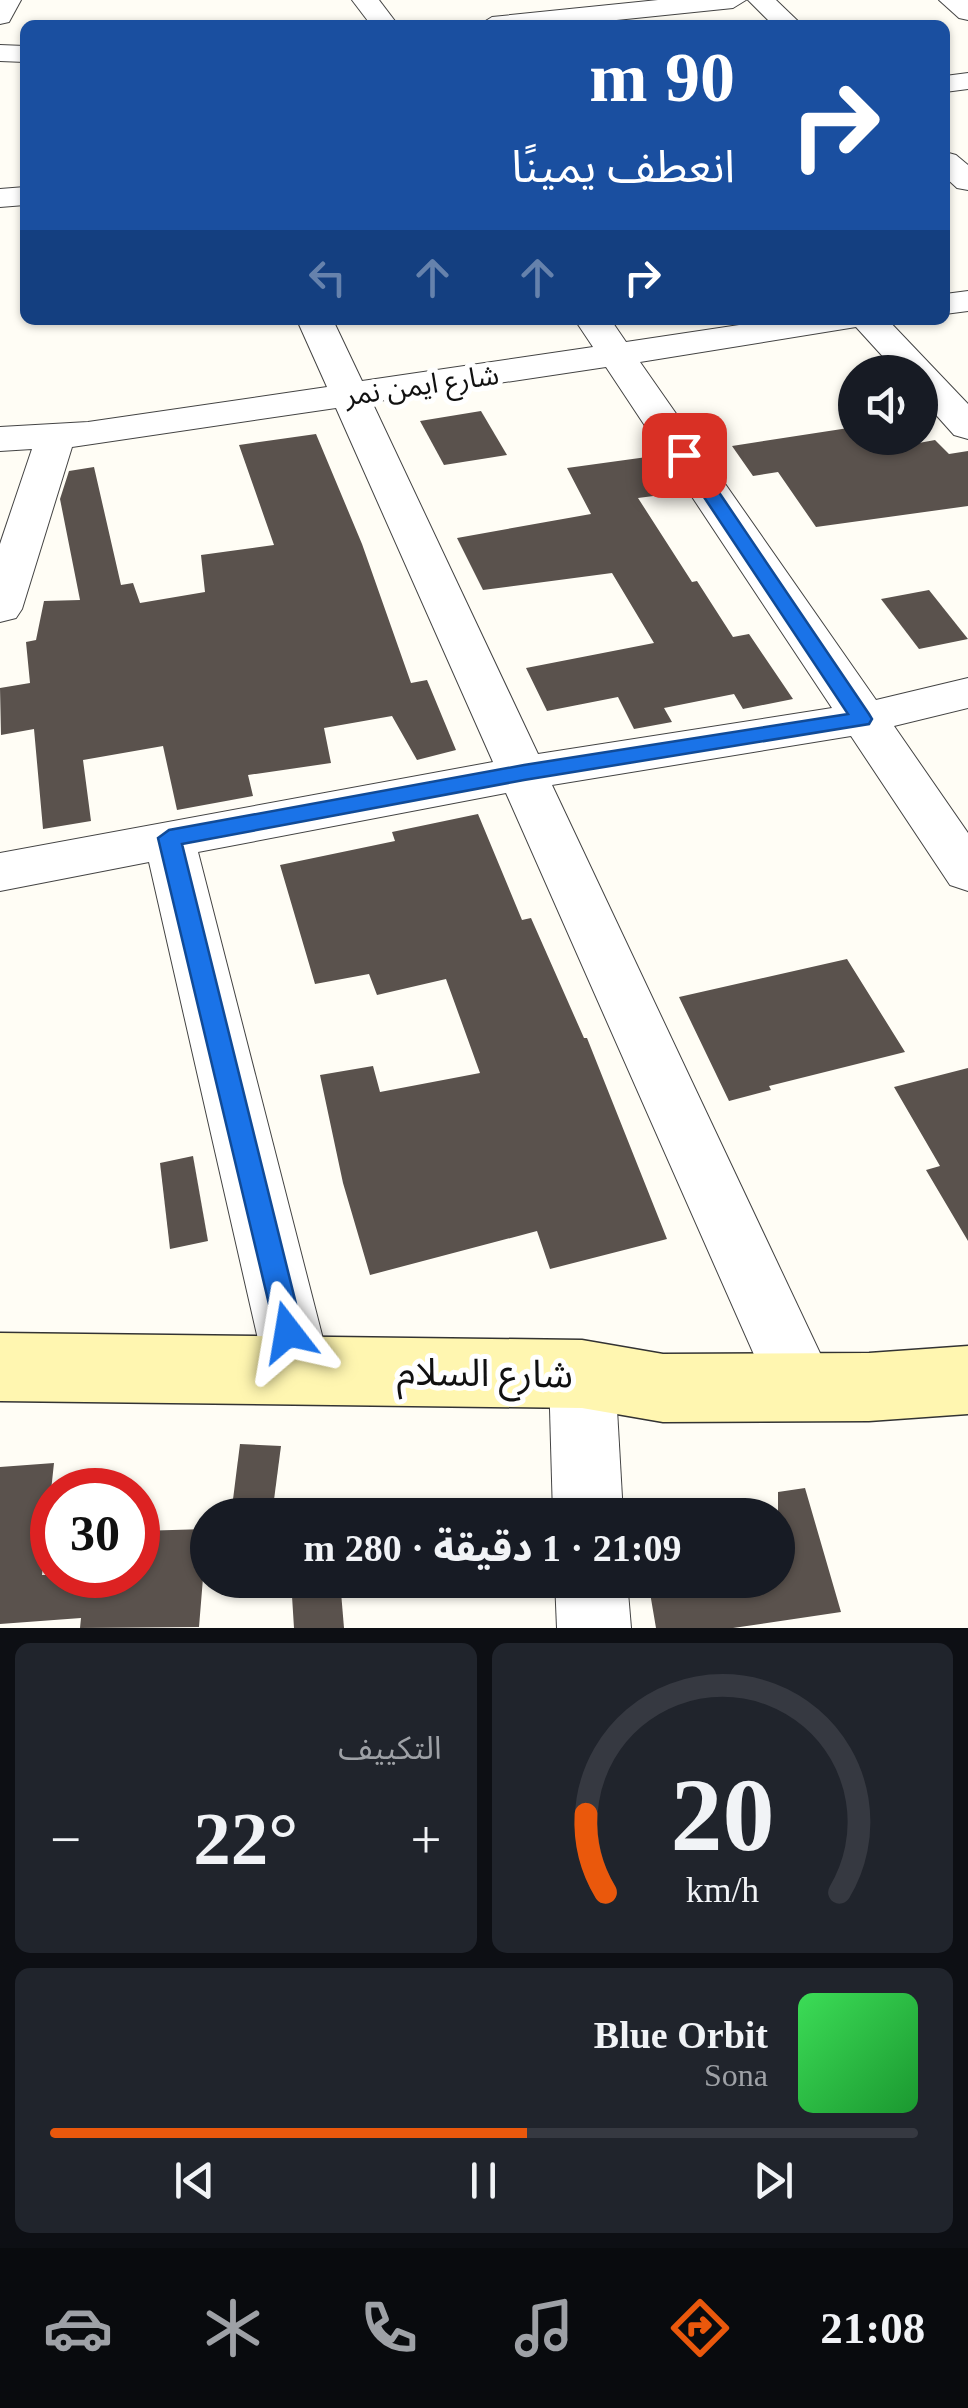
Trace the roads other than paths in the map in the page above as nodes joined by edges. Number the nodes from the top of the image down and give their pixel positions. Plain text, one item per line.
1 (8, 0) edge
2 (365, 0) edge
3 (733, 0) edge
4 (761, 0) edge
5 (952, 0) edge
6 (968, 12) edge
7 (577, 13) edge
8 (0, 16) edge
9 (380, 20) edge
10 (527, 20) edge
11 (783, 20) edge
12 (317, 325) edge
13 (596, 325) edge
14 (812, 325) edge
15 (873, 325) edge
16 (901, 355) edge
17 (618, 356) junction
18 (938, 394) edge
19 (347, 396) junction
20 (968, 426) edge
21 (55, 439) junction
22 (0, 440) edge
23 (0, 609) edge
24 (968, 693) edge
25 (862, 719) junction
26 (524, 772) junction
27 (169, 838) junction
28 (0, 872) edge
29 (968, 872) edge
30 (0, 1368) edge
31 (298, 1370) junction
32 (582, 1374) junction
33 (968, 1380) edge
34 (802, 1388) junction
35 (587, 1498) edge
36 (592, 1598) edge
37 (594, 1628) edge

1 - 8 street
2 - 9 street
3 - 7 street
4 - 11 street
5 - 6 street
7 - 10 street
12 - 19 street
13 - 17 street
14 - 17 street, شارع ايمن نمر
15 - 16 street
17 - 19 street, شارع ايمن نمر
17 - 25 street
18 - 20 street
19 - 21 street, شارع ايمن نمر
19 - 26 street
21 - 22 street, شارع ايمن نمر
21 - 23 street
24 - 25 street
25 - 26 street
25 - 29 street
26 - 27 street
26 - 34 street
27 - 28 street
27 - 31 street
30 - 31 street, شارع السلام
31 - 32 street, شارع السلام
32 - 34 street, شارع السلام
32 - 35 street
33 - 34 street, شارع السلام
36 - 37 street

